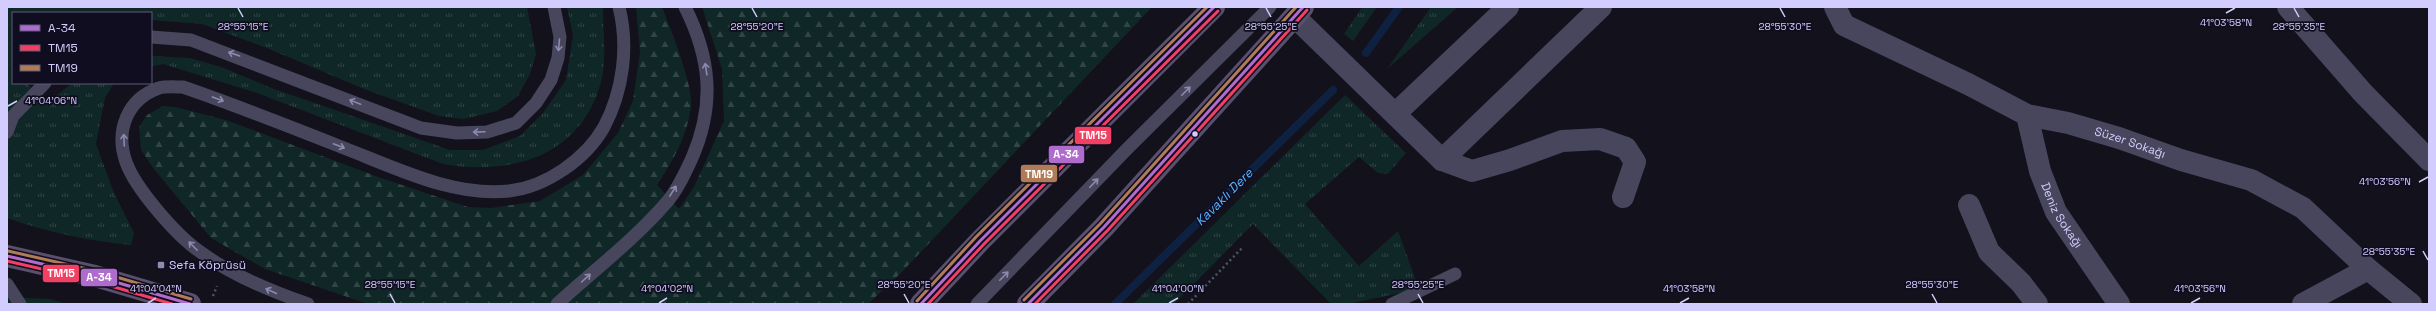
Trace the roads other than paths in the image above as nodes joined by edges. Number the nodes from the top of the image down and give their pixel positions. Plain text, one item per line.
1 (554, 7) edge
2 (619, 7) edge
3 (685, 7) edge
4 (1214, 7) edge
5 (1270, 7) edge
6 (1508, 7) edge
7 (1601, 7) edge
8 (1835, 7) edge
9 (2288, 7) edge
10 (1299, 12) edge
11 (152, 37) edge
12 (44, 84) edge
13 (1396, 113) junction
14 (2027, 116) junction
15 (7, 132) edge
16 (1442, 160) junction
17 (2429, 160) edge
18 (1623, 197) dead end
19 (1969, 205) dead end
20 (7, 256) edge
21 (2368, 269) junction
22 (7, 271) edge
23 (1455, 274) dead end
24 (95, 276) junction
25 (7, 284) edge
26 (20, 304) edge
27 (190, 304) edge
28 (308, 304) edge
29 (557, 304) edge
30 (921, 304) edge
31 (977, 304) edge
32 (1028, 304) edge
33 (1392, 304) edge
34 (2037, 304) edge
35 (2119, 304) edge
36 (2303, 304) edge
37 (2411, 304) edge

1 -> 11 lane
28 -> 2 lane
29 -> 3 lane
4 - 30 main road
31 -> 5 lane
6 - 13 street
7 - 16 street
8 - 14 street, Süzer Sokağı
9 - 17 street
10 - 13 street
10 - 32 main road
12 - 15 lane
13 - 16 street
14 - 21 street, Süzer Sokağı
14 - 35 street, Deniz Sokağı
16 - 18 street
19 - 34 street
20 - 24 main road
21 - 36 street
21 - 37 street, Süzer Sokağı
22 - 24 main road
23 - 33 lane
24 - 27 main road
25 - 26 lane

